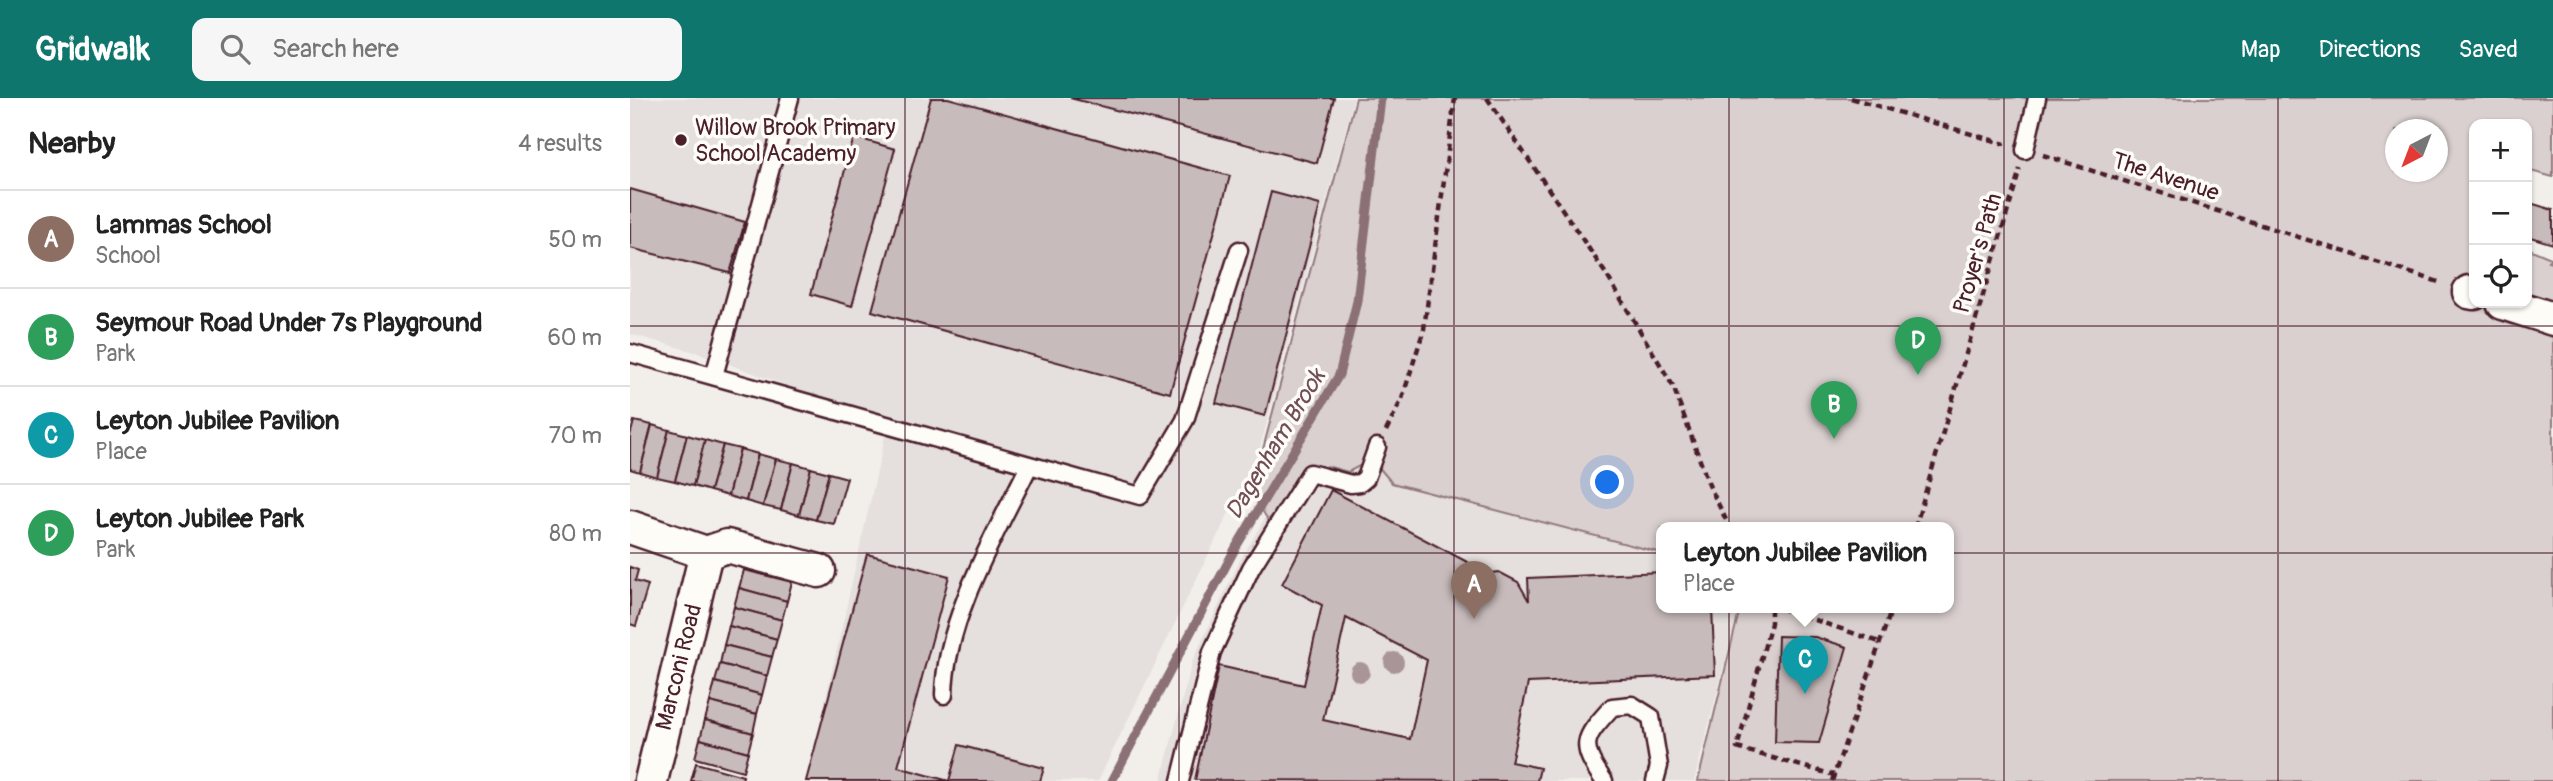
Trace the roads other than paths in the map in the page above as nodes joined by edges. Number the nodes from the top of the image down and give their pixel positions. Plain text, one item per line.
1 (790, 98) edge
2 (2037, 98) edge
3 (2025, 150) road end
4 (1239, 250) dead end
5 (2518, 308) edge
6 (2553, 319) edge
7 (630, 353) edge
8 (714, 376) junction
9 (1377, 447) road end
10 (1029, 466) junction
11 (630, 527) edge
12 (706, 553) junction
13 (819, 571) dead end
14 (944, 695) dead end
15 (651, 781) edge
16 (1180, 781) edge
17 (1604, 781) edge
18 (1654, 781) edge

1 - 8 lane
2 - 3 lane
4 - 10 lane
5 - 6 street
7 - 8 lane
8 - 10 lane
9 - 16 lane
10 - 14 lane
11 - 12 street
12 - 13 street
12 - 15 street, Marconi Road
17 - 18 lane

